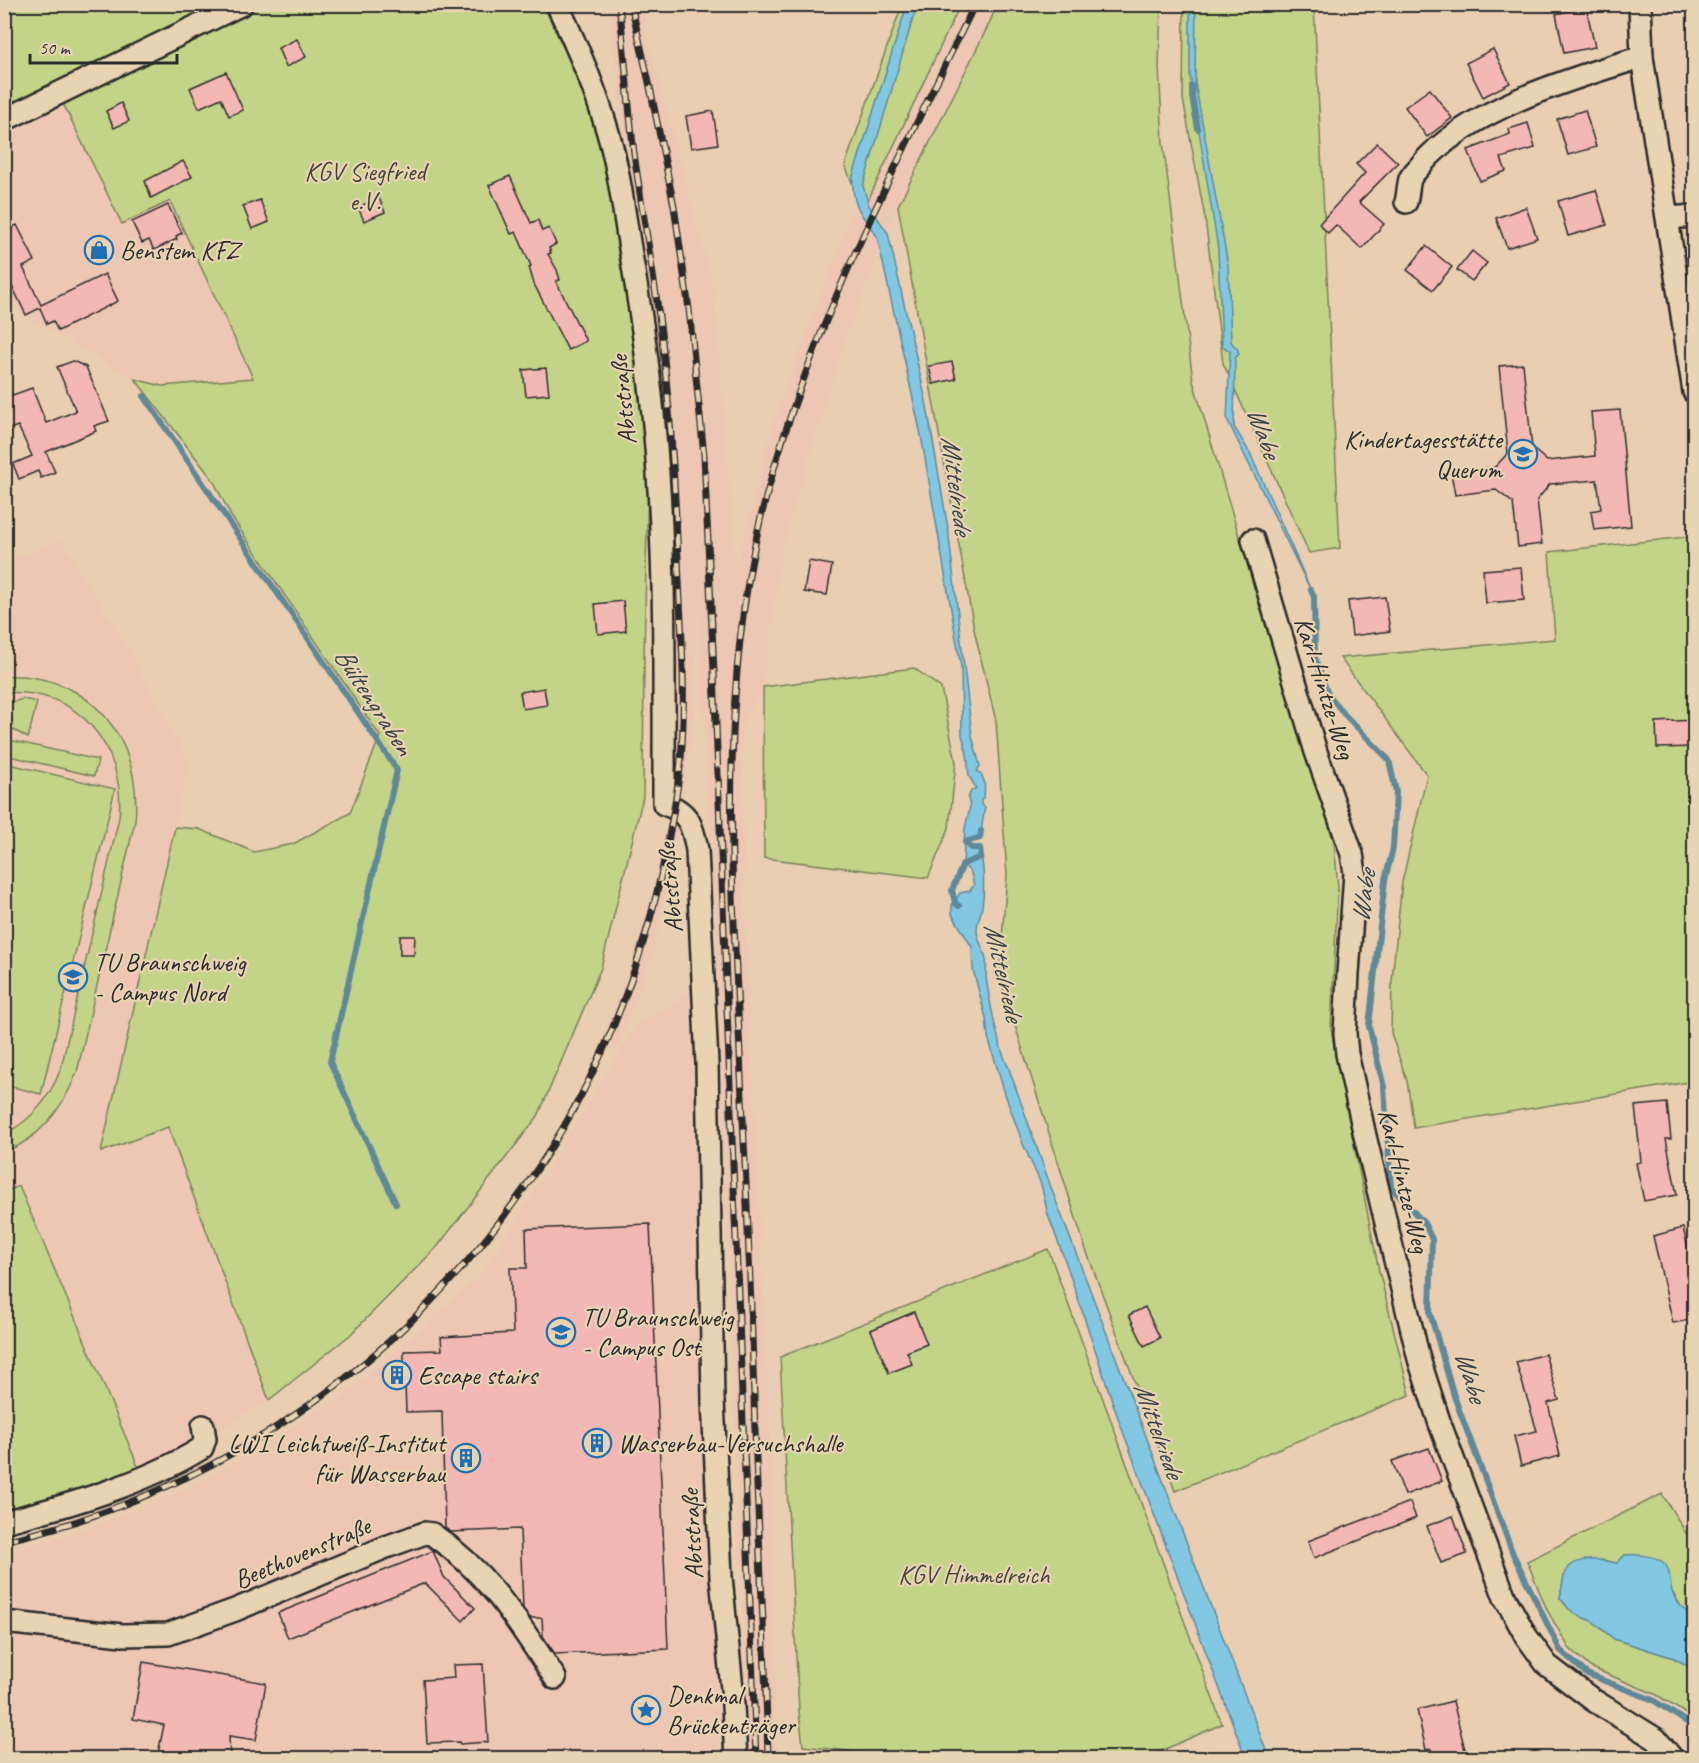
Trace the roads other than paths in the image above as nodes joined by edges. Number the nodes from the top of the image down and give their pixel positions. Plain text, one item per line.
1 (242, 4) edge
2 (557, 4) edge
3 (1640, 4) edge
4 (1642, 57) junction
5 (4, 120) edge
6 (1406, 202) dead end
7 (1695, 216) edge
8 (1668, 218) junction
9 (1695, 392) edge
10 (1253, 540) dead end
11 (203, 1426) dead end
12 (4, 1522) edge
13 (4, 1622) edge
14 (555, 1678) dead end
15 (736, 1758) edge
16 (1672, 1758) edge

1 - 5 street
2 - 15 street, Abtstraße
3 - 4 street
4 - 6 street
4 - 8 street
7 - 8 street
8 - 9 street
10 - 16 street, Karl-Hintze-Weg
11 - 12 street
13 - 14 street, Beethovenstraße

